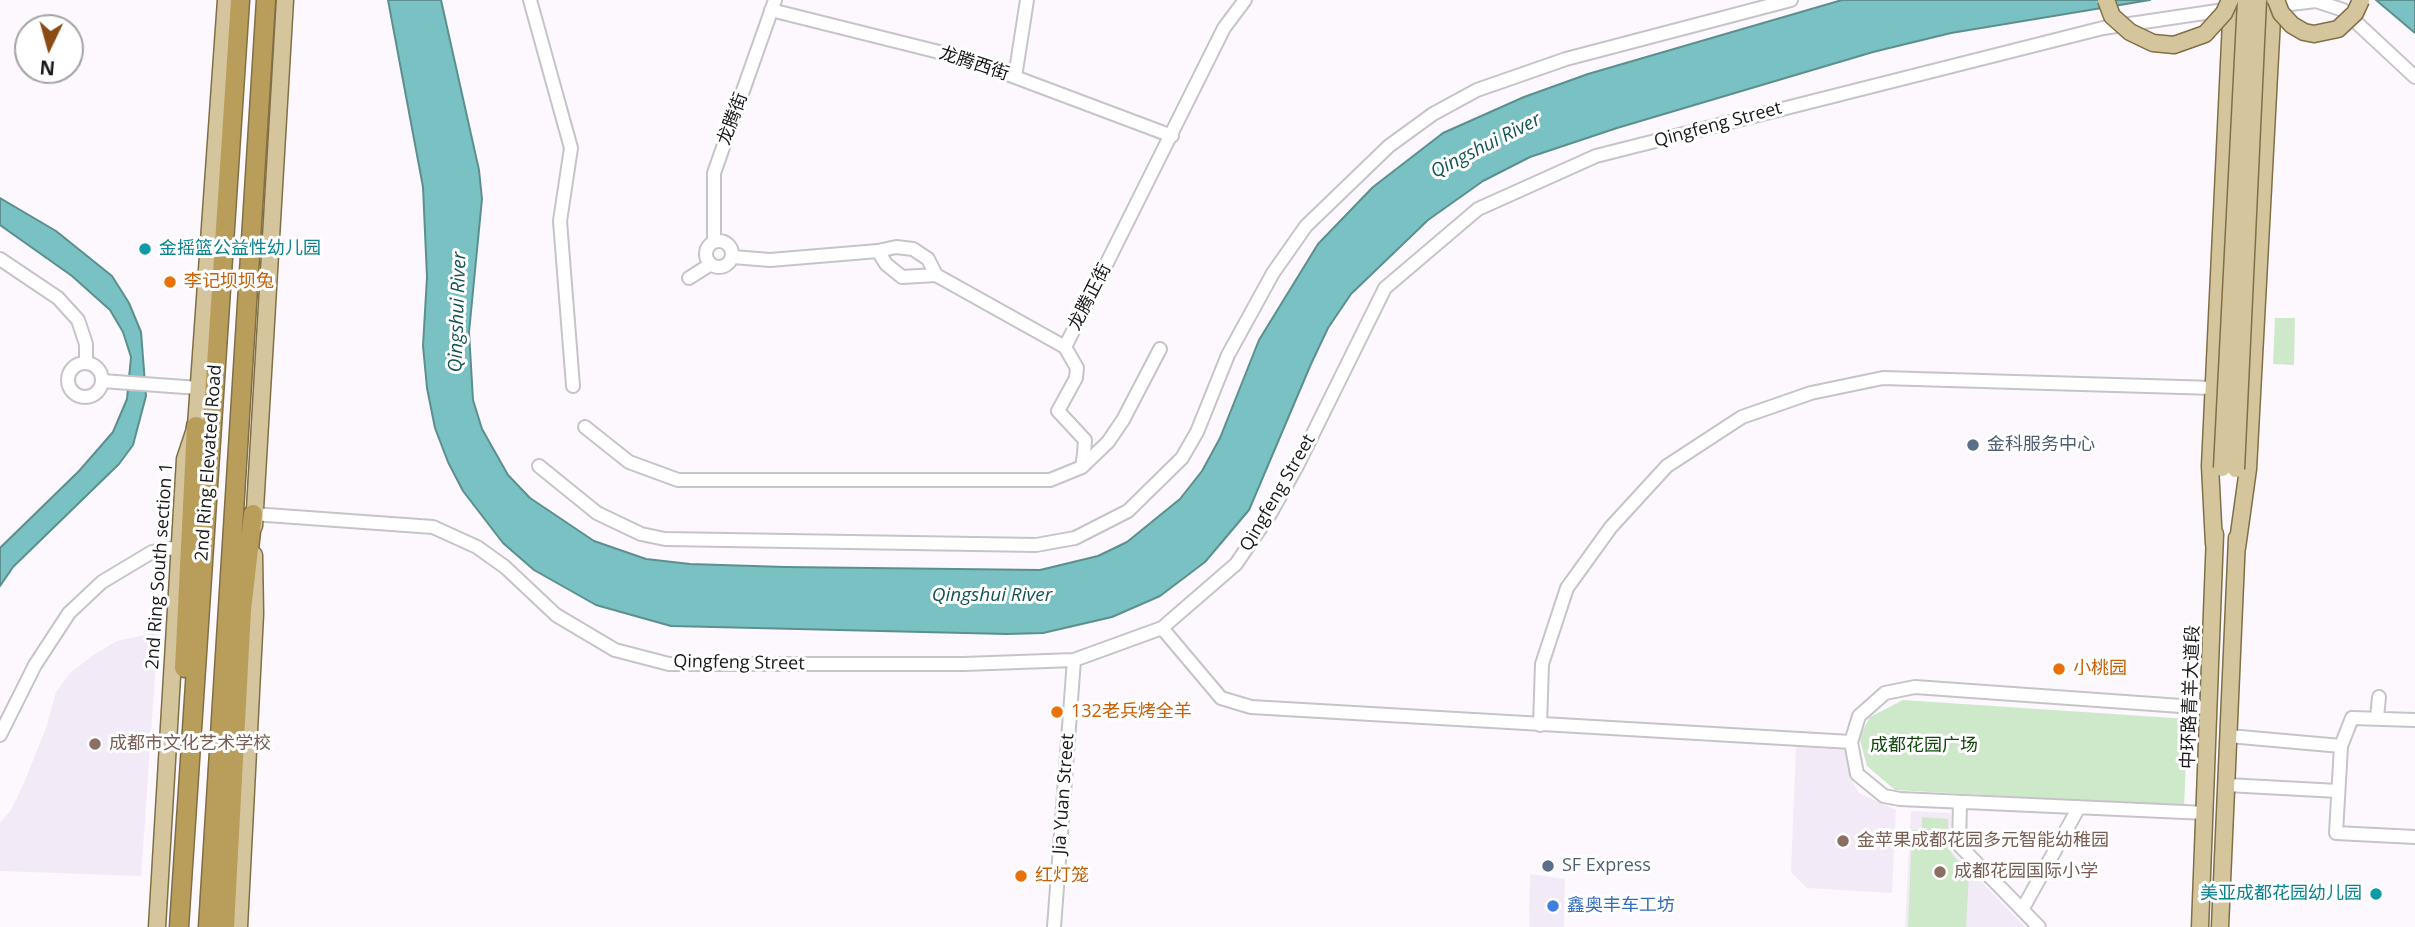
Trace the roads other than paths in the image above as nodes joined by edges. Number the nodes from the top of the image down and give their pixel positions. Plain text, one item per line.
1 (226, 0) edge
2 (240, 0) edge
3 (266, 0) edge
4 (285, 0) edge
5 (530, 0) edge
6 (1027, 0) edge
7 (1245, 0) edge
8 (1791, 0) edge
9 (2106, 0) edge
10 (2246, 0) edge
11 (2361, 0) edge
12 (2270, 1) edge
13 (2231, 3) edge
14 (773, 5) edge
15 (1015, 77) junction
16 (2415, 77) edge
17 (1171, 136) junction
18 (714, 241) junction
19 (878, 251) junction
20 (733, 257) junction
21 (0, 259) edge
22 (711, 264) junction
23 (936, 275) junction
24 (689, 278) dead end
25 (1065, 347) junction
26 (1160, 349) dead end
27 (86, 363) junction
28 (103, 380) junction
29 (573, 386) dead end
30 (199, 388) junction
31 (2214, 388) junction
32 (196, 426) junction
33 (585, 427) dead end
34 (1085, 440) junction
35 (1108, 442) junction
36 (539, 466) dead end
37 (1082, 467) junction
38 (2229, 469) junction
39 (253, 514) junction
40 (2214, 544) junction
41 (180, 547) junction
42 (2237, 548) junction
43 (1161, 628) junction
44 (1074, 660) junction
45 (2379, 697) dead end
46 (2209, 708) junction
47 (2377, 718) junction
48 (2415, 720) edge
49 (1540, 725) junction
50 (0, 735) edge
51 (2229, 736) junction
52 (1851, 742) junction
53 (2341, 746) junction
54 (2227, 785) junction
55 (2338, 791) junction
56 (1960, 802) junction
57 (2079, 807) junction
58 (2206, 813) junction
59 (2415, 836) edge
60 (2022, 910) junction
61 (157, 927) edge
62 (171, 927) edge
63 (179, 927) edge
64 (208, 927) edge
65 (225, 927) edge
66 (239, 927) edge
67 (1054, 927) edge
68 (2039, 927) edge
69 (2200, 927) edge
70 (2220, 927) edge

1 - 30 main road, 2nd Ring South section 1
2 - 63 highway, 2nd Ring Elevated Road
3 - 64 highway, 2nd Ring Elevated Road
4 - 39 main road
5 - 29 street
6 - 15 street
7 - 17 street, 龙腾正街
8 - 36 street
9 - 13 main road, bridge
10 - 38 main road, bridge
11 - 12 main road, bridge
12 - 16 street
12 - 38 main road, bridge
12 - 42 main road
13 - 31 main road
13 - 43 street, Qingfeng Street
14 - 15 street, 龙腾西街
14 - 18 street, 龙腾街
15 - 17 street, 龙腾西街
17 - 25 street, 龙腾正街
18 - 20 street
18 - 22 street
19 - 20 street
19 - 23 street
19 - 23 street
20 - 22 street
21 - 27 street
22 - 24 street
23 - 25 street, 龙腾正街
25 - 34 street
26 - 35 street
27 - 28 street
27 - 28 street
28 - 30 street
30 - 32 main road, 2nd Ring South section 1
31 - 40 main road
31 - 49 street
32 - 41 main road, 2nd Ring South section 1
32 - 62 highway
33 - 37 street
34 - 35 street
34 - 37 street
35 - 37 street
38 - 40 main road, 中环路青羊大道段
38 - 42 main road
39 - 44 street, Qingfeng Street
39 - 65 highway
39 - 66 main road
40 - 46 main road, 中环路青羊大道段
41 - 50 street
41 - 61 main road, 2nd Ring South section 1
42 - 51 main road
43 - 44 street, Qingfeng Street
43 - 49 street
44 - 67 street, Jia Yuan Street
45 - 47 street
46 - 52 street
46 - 58 main road, 中环路青羊大道段
47 - 48 street
47 - 53 street
49 - 52 street
51 - 53 street
51 - 54 main road
52 - 56 street
53 - 55 street
54 - 55 street
54 - 70 main road
55 - 59 street
56 - 57 street
56 - 60 street
57 - 58 street
57 - 60 street
58 - 69 main road, 中环路青羊大道段
60 - 68 street

